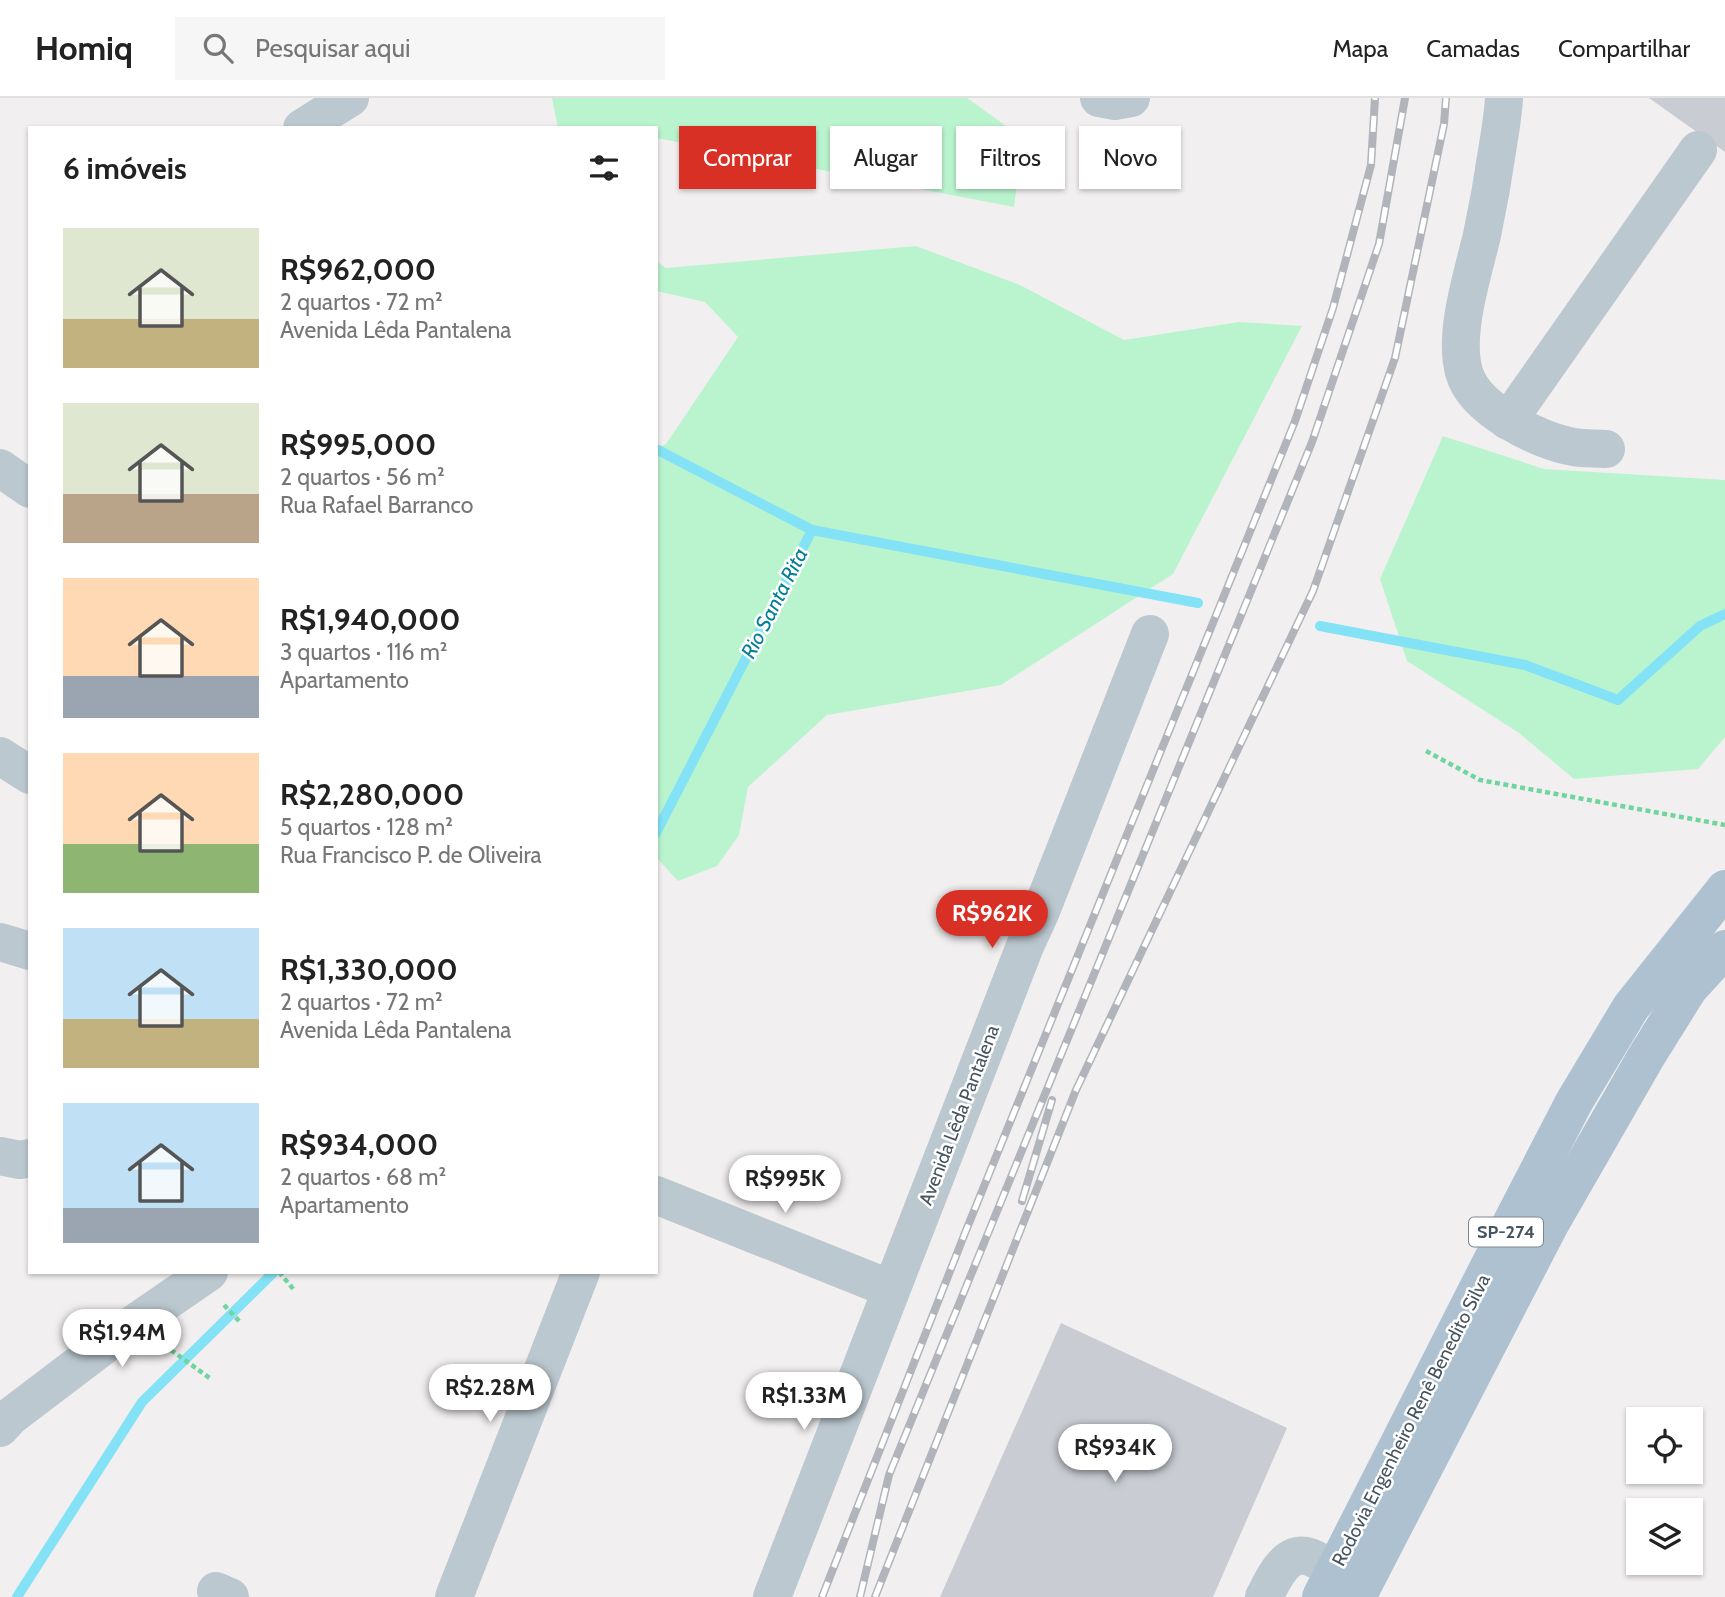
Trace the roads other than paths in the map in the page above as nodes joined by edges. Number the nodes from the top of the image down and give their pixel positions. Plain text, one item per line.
1 (350, 98) edge
2 (1099, 98) edge
3 (1131, 98) edge
4 (1504, 98) edge
5 (305, 126) edge
6 (1698, 150) dead end
7 (1508, 421) junction
8 (1606, 449) dead end
9 (0, 468) edge
10 (28, 488) edge
11 (1150, 634) dead end
12 (0, 756) edge
13 (28, 774) edge
14 (1725, 888) edge
15 (0, 942) edge
16 (1725, 949) edge
17 (28, 950) edge
18 (0, 1156) edge
19 (28, 1158) edge
20 (658, 1196) edge
21 (206, 1274) edge
22 (580, 1274) edge
23 (891, 1289) junction
24 (0, 1428) edge
25 (1338, 1588) edge
26 (454, 1597) edge
27 (772, 1597) edge
28 (1264, 1597) edge

1 - 5 street
2 - 3 street
4 - 7 street
6 - 7 street
7 - 8 street
9 - 10 street
11 - 23 street, Avenida Lêda Pantalena
12 - 13 street
14 - 25 main road, Rodovia Engenheiro Renê Benedito Silva / SP-274
15 - 17 street
16 - 25 main road, Rodovia Engenheiro Renê Benedito Silva / SP-274
18 - 19 street
20 - 23 street
21 - 24 street
22 - 26 street
23 - 27 street, Avenida Lêda Pantalena
25 - 28 street

